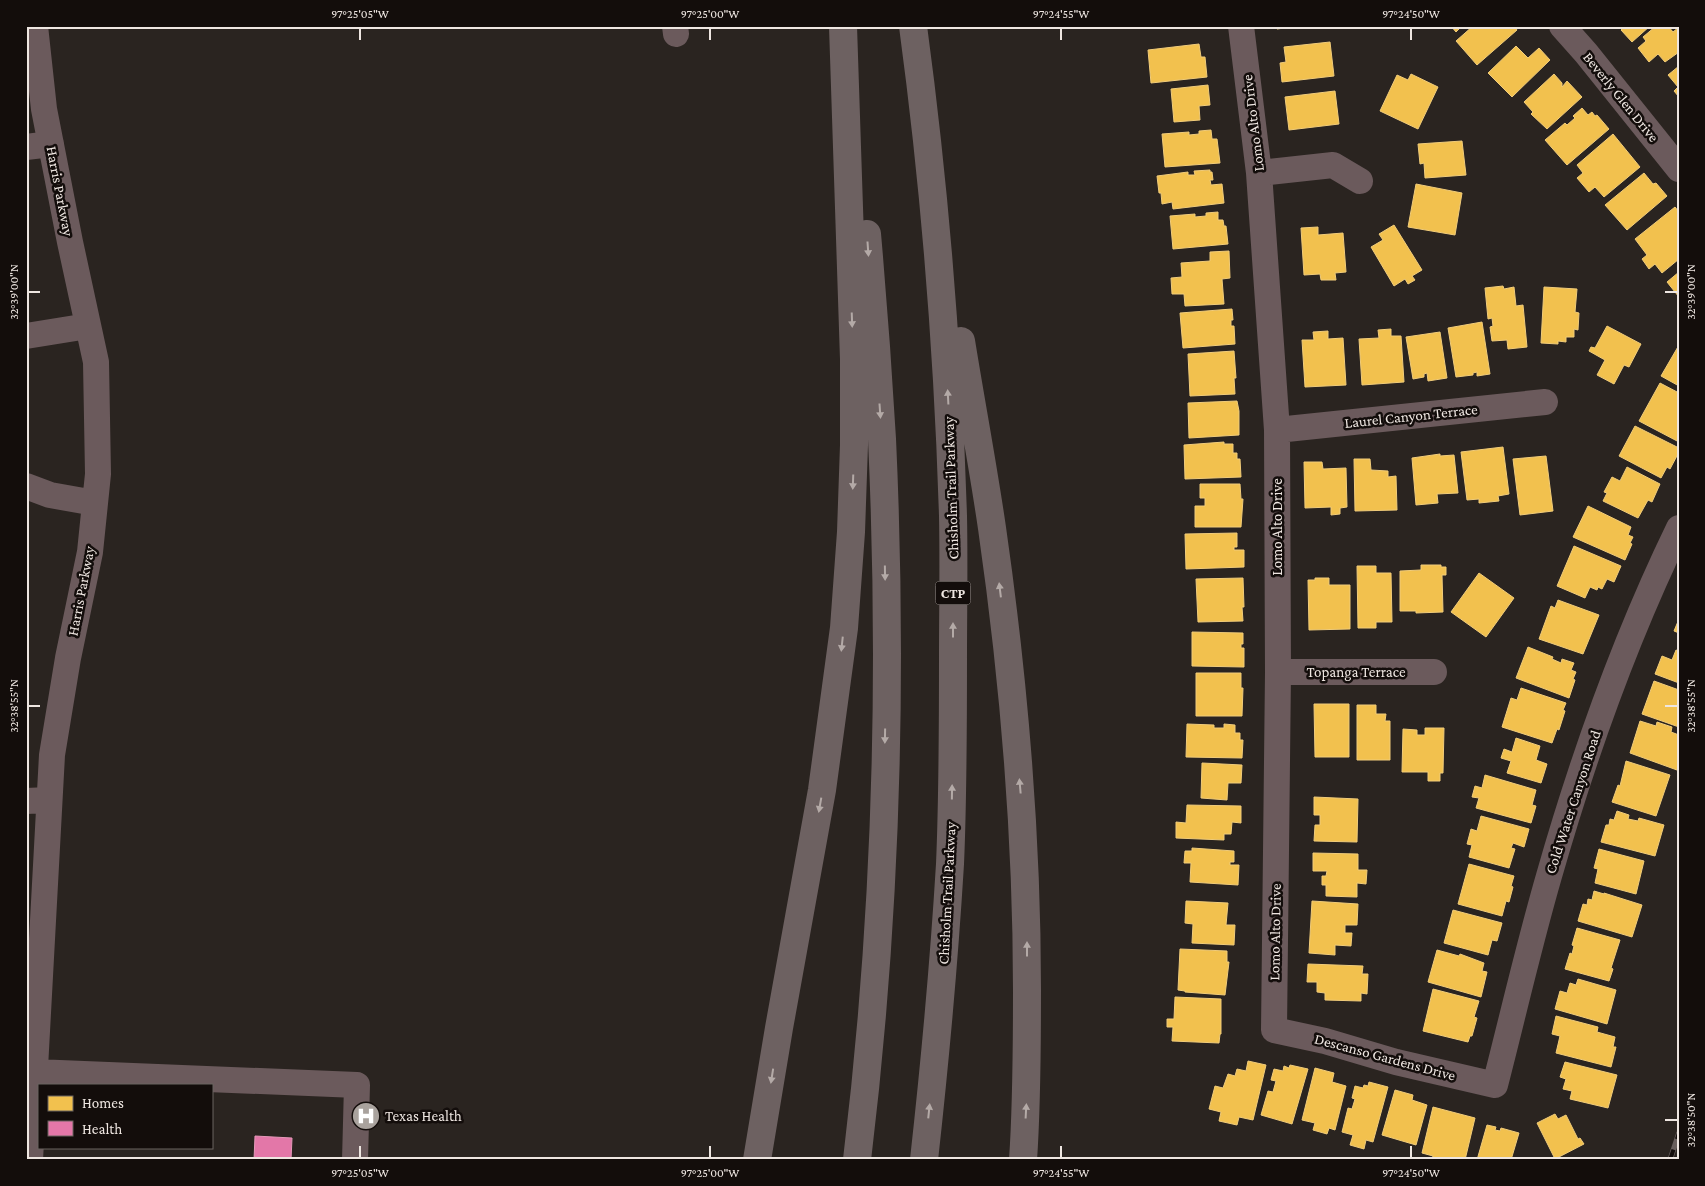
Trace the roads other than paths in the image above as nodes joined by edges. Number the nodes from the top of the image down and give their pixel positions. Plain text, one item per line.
1 (35, 26) edge
2 (844, 26) edge
3 (913, 26) edge
4 (1241, 26) edge
5 (1562, 26) edge
6 (38, 145) edge
7 (930, 161) junction
8 (1679, 169) edge
9 (1259, 174) junction
10 (1360, 181) dead end
11 (88, 326) junction
12 (26, 336) edge
13 (1546, 402) dead end
14 (1277, 430) junction
15 (26, 486) edge
16 (95, 504) junction
17 (1679, 528) edge
18 (1278, 672) junction
19 (1434, 672) dead end
20 (38, 800) edge
21 (1274, 1030) joint
22 (35, 1072) junction
23 (1495, 1085) joint
24 (30, 1160) edge
25 (355, 1160) edge
26 (757, 1160) edge
27 (857, 1160) edge
28 (924, 1160) edge
29 (1023, 1160) edge

1 - 6 street, Harris Parkway
2 -> 26 highway
2 -> 27 highway
3 - 7 highway, Chisholm Trail Parkway / CTP
4 - 9 street, Lomo Alto Drive
5 - 8 street, Beverly Glen Drive
6 - 11 street, Harris Parkway
28 -> 7 highway, Chisholm Trail Parkway / CTP
29 -> 7 highway
9 - 10 street
9 - 14 street, Lomo Alto Drive
11 - 12 street
11 - 16 street, Harris Parkway
13 - 14 street, Laurel Canyon Terrace
14 - 18 street, Lomo Alto Drive
15 - 16 street
16 - 20 street, Harris Parkway
17 - 23 street, Cold Water Canyon Road
18 - 19 street, Topanga Terrace
18 - 21 street, Lomo Alto Drive
20 - 22 street, Harris Parkway
21 - 23 street, Descanso Gardens Drive
22 - 24 street, Harris Parkway
22 - 25 street

